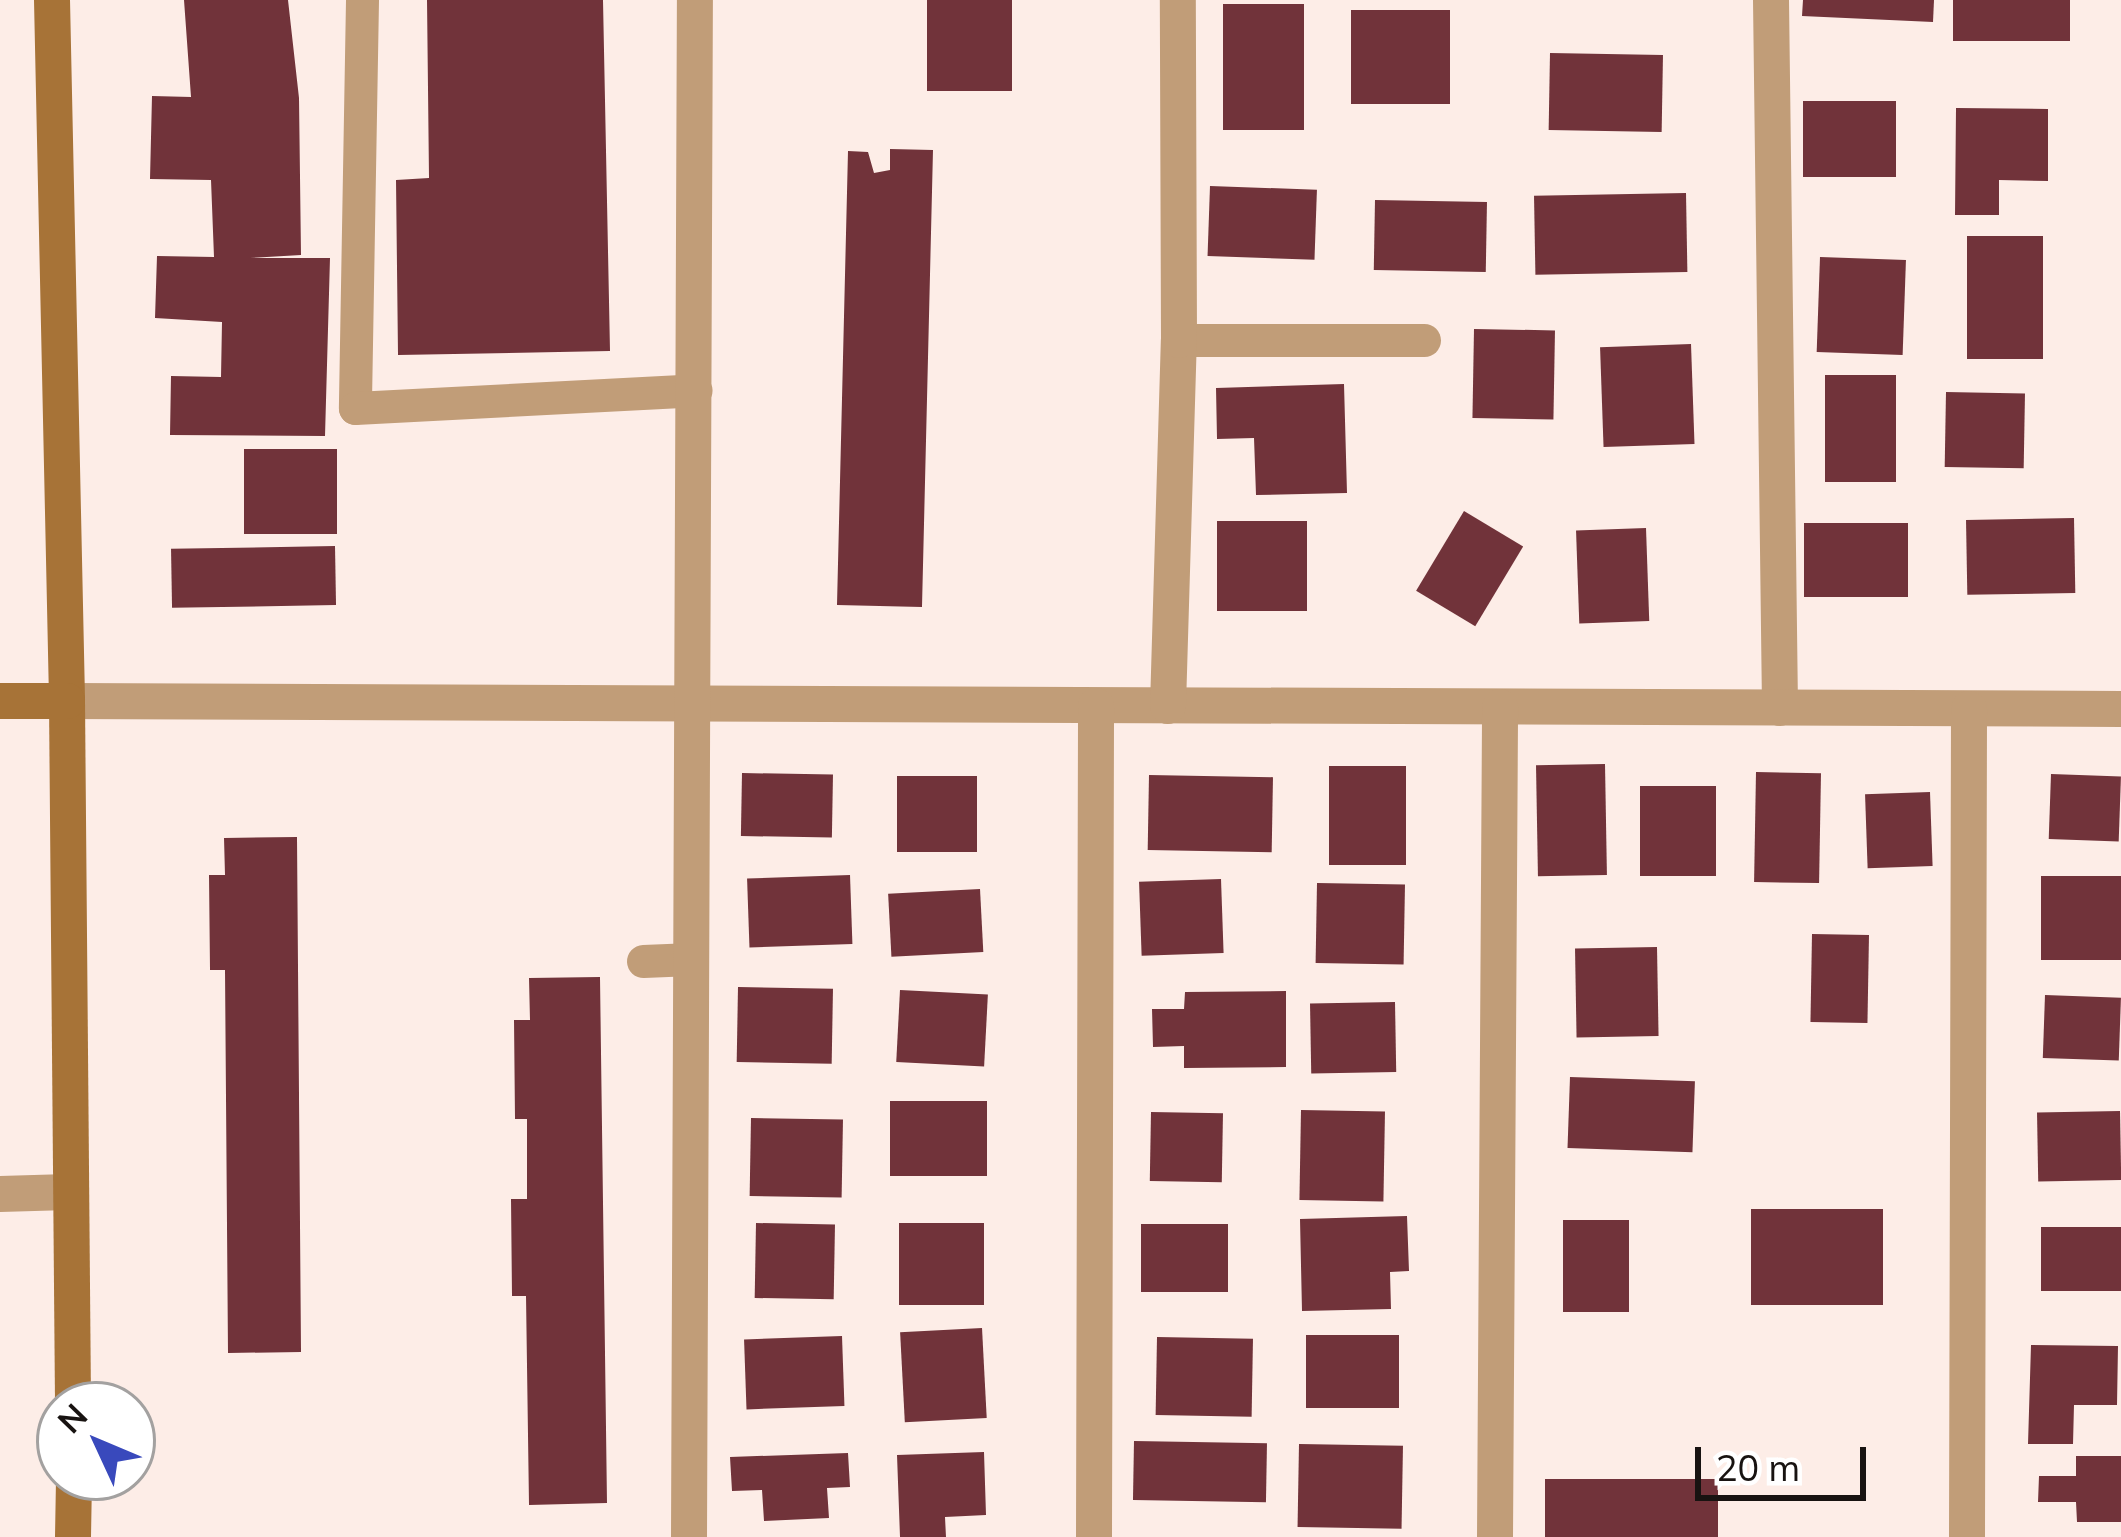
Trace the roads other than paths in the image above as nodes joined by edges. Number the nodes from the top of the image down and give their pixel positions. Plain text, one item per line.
1 (52, 0) edge
2 (362, 0) edge
3 (695, 0) edge
4 (1178, 0) edge
5 (1771, 0) edge
6 (1180, 340) junction
7 (1424, 340) dead end
8 (697, 390) junction
9 (0, 701) edge
10 (67, 701) junction
11 (693, 704) junction
12 (1096, 706) junction
13 (1168, 706) junction
14 (1500, 707) junction
15 (1780, 708) junction
16 (1969, 709) junction
17 (2121, 710) edge
18 (692, 959) junction
19 (643, 961) dead end
20 (68, 1192) junction
21 (0, 1194) edge
22 (72, 1381) edge
23 (74, 1501) edge
24 (74, 1537) edge
25 (688, 1537) edge
26 (1094, 1537) edge
27 (1495, 1537) edge
28 (1966, 1537) edge

1 - 10 main road
2 - 8 lane
3 - 8 street
4 - 6 street
5 - 15 street
6 - 7 lane
6 - 13 street
8 - 11 street
9 - 10 main road
10 - 11 street
10 - 20 main road
11 - 12 street
11 - 18 street
12 - 13 street
12 - 26 street
13 - 14 street
14 - 15 street
14 - 27 street
15 - 16 street
16 - 17 street
16 - 28 street
18 - 19 lane
18 - 25 street
20 - 21 street
20 - 22 main road
23 - 24 main road

